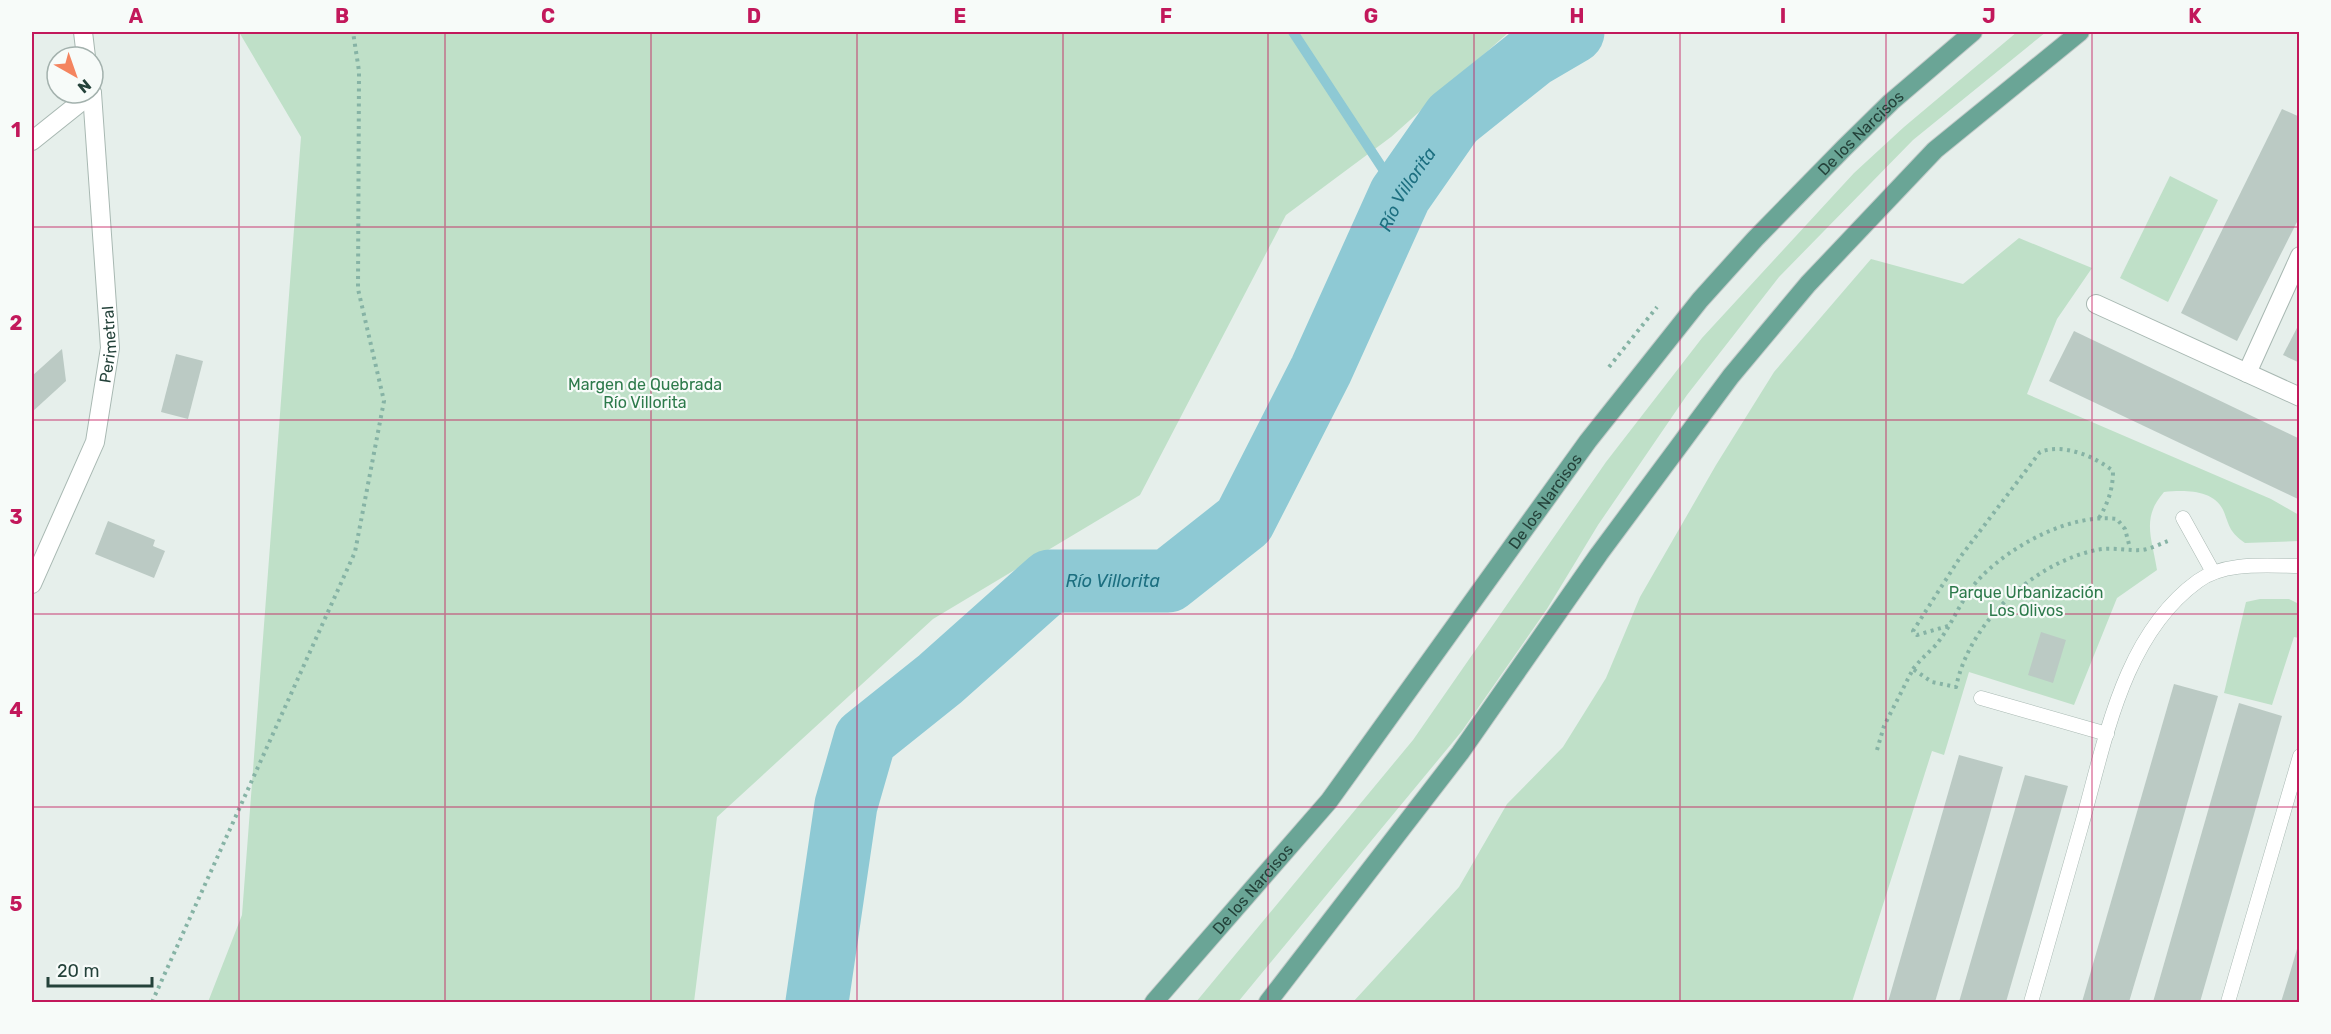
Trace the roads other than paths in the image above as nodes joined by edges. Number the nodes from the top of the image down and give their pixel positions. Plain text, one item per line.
1 (1973, 32) edge
2 (2080, 32) edge
3 (77, 105) edge
4 (93, 105) edge
5 (32, 141) edge
6 (2300, 256) edge
7 (2096, 304) dead end
8 (2247, 373) junction
9 (2300, 397) edge
10 (2183, 518) dead end
11 (36, 562) edge
12 (2300, 566) edge
13 (2213, 572) junction
14 (32, 584) edge
15 (1981, 698) dead end
16 (2107, 734) junction
17 (2300, 756) edge
18 (1154, 1002) edge
19 (1268, 1002) edge
20 (2031, 1002) edge
21 (2228, 1002) edge

1 - 18 main road, De los Narcisos
2 - 19 main road
3 - 5 street
4 - 11 street, Perimetral
6 - 8 street
7 - 8 street
8 - 9 street
10 - 13 lane
11 - 14 street, Perimetral
12 - 13 lane
13 - 16 lane
15 - 16 lane
16 - 20 lane
17 - 21 lane

